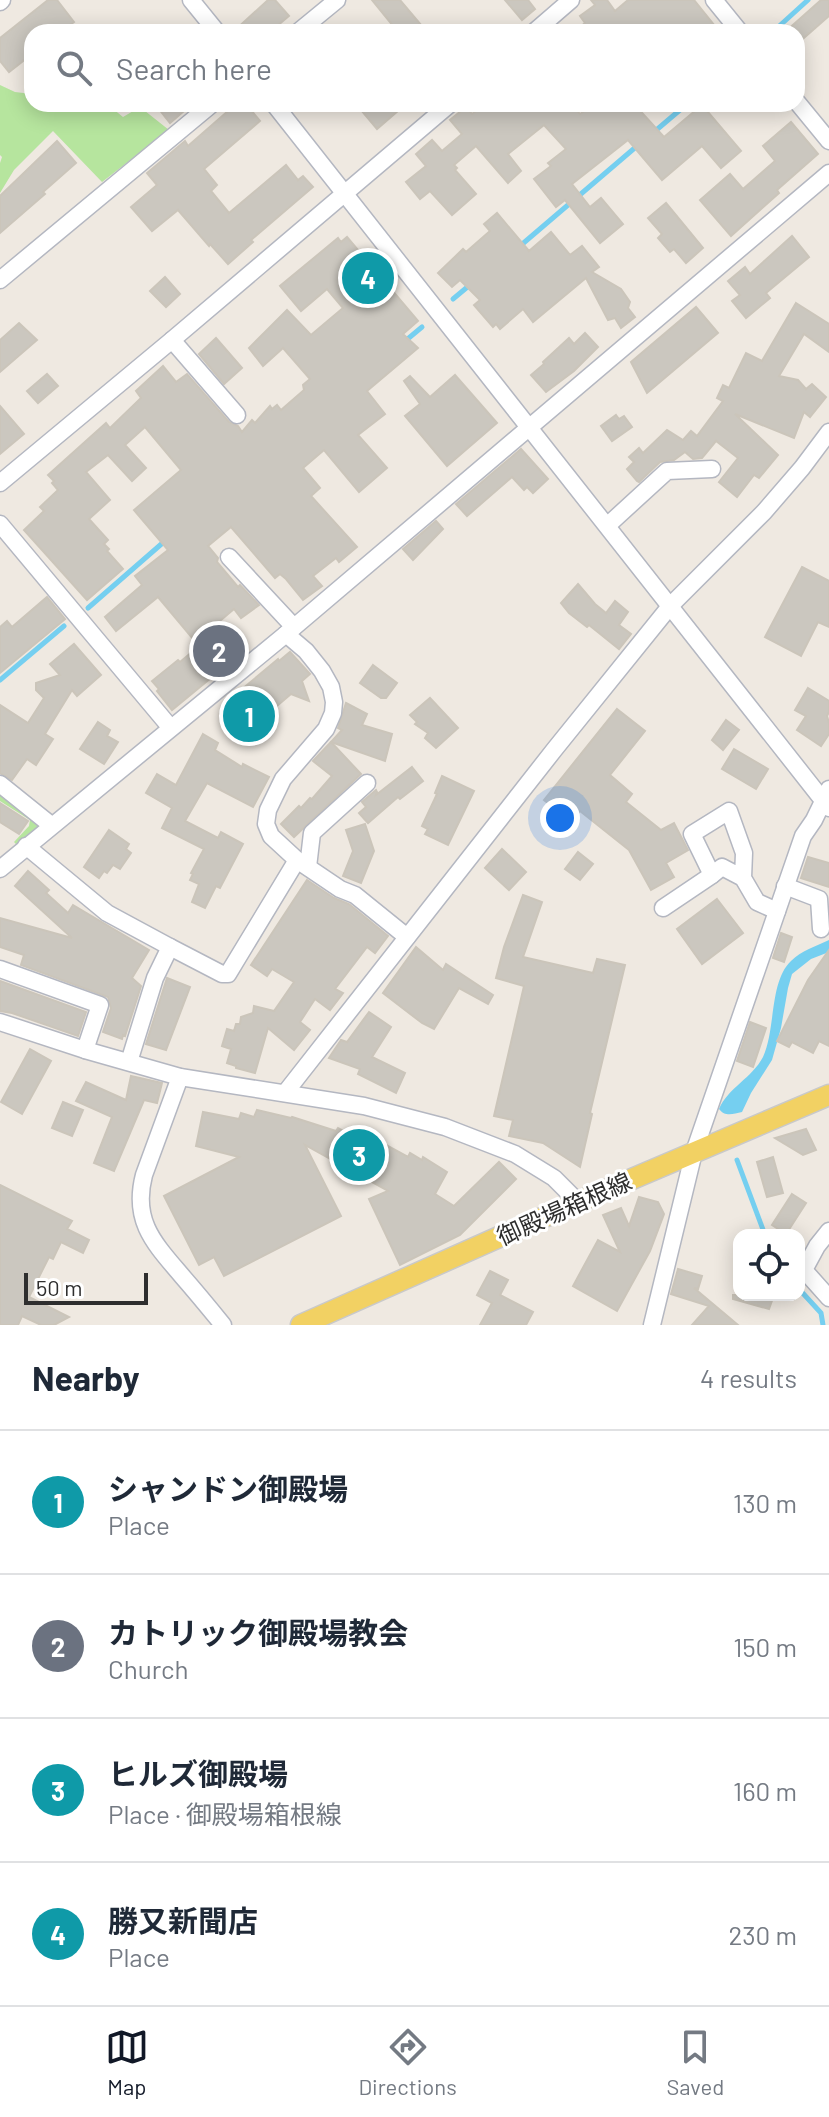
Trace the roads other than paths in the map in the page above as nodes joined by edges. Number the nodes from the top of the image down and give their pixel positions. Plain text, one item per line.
1 (191, 0) edge
2 (337, 0) edge
3 (571, 0) edge
4 (714, 0) edge
5 (210, 24) edge
6 (308, 24) edge
7 (543, 24) edge
8 (734, 24) edge
9 (202, 112) edge
10 (280, 112) edge
11 (441, 112) edge
12 (805, 112) edge
13 (829, 141) edge
14 (829, 173) edge
15 (344, 194) junction
16 (0, 280) edge
17 (172, 340) junction
18 (237, 415) dead end
19 (529, 426) junction
20 (829, 432) edge
21 (712, 469) dead end
22 (0, 483) edge
23 (0, 524) edge
24 (608, 525) junction
25 (229, 557) dead end
26 (671, 605) junction
27 (290, 630) junction
28 (170, 727) junction
29 (367, 783) dead end
30 (0, 784) edge
31 (827, 799) edge
32 (51, 825) junction
33 (26, 846) junction
34 (302, 864) junction
35 (0, 869) edge
36 (712, 875) junction
37 (743, 878) junction
38 (785, 886) junction
39 (663, 908) dead end
40 (777, 911) junction
41 (821, 929) dead end
42 (407, 937) junction
43 (170, 947) junction
44 (0, 969) edge
45 (0, 1022) edge
46 (85, 1050) junction
47 (129, 1062) junction
48 (180, 1077) junction
49 (285, 1093) junction
50 (829, 1095) edge
51 (694, 1152) junction
52 (578, 1202) junction
53 (829, 1231) edge
54 (829, 1298) edge
55 (223, 1325) edge
56 (301, 1325) edge
57 (652, 1325) edge

1 - 5 street
2 - 6 street
3 - 7 street
4 - 8 street
9 - 16 street
10 - 15 street
11 - 15 street
12 - 13 street
14 - 19 street
15 - 17 street
15 - 19 street
17 - 18 street
17 - 22 street
19 - 24 street
19 - 27 street
20 - 26 street
21 - 24 street
23 - 28 street
24 - 26 street
25 - 27 street
26 - 31 street
26 - 42 street
27 - 28 street
27 - 34 street
28 - 32 street
29 - 34 street
30 - 32 street
31 - 38 street
32 - 33 street
33 - 35 street
33 - 43 street
34 - 42 street
34 - 43 street
36 - 37 street
36 - 37 street
36 - 39 street
37 - 40 street
38 - 40 street
38 - 41 street
40 - 51 street
42 - 49 street
43 - 47 street
44 - 46 street
45 - 46 street
46 - 47 street
47 - 48 street
48 - 49 street
48 - 55 street
49 - 52 street
50 - 51 main road, 御殿場箱根線
51 - 52 main road, 御殿場箱根線
51 - 57 street
52 - 56 main road, 御殿場箱根線
53 - 54 street

